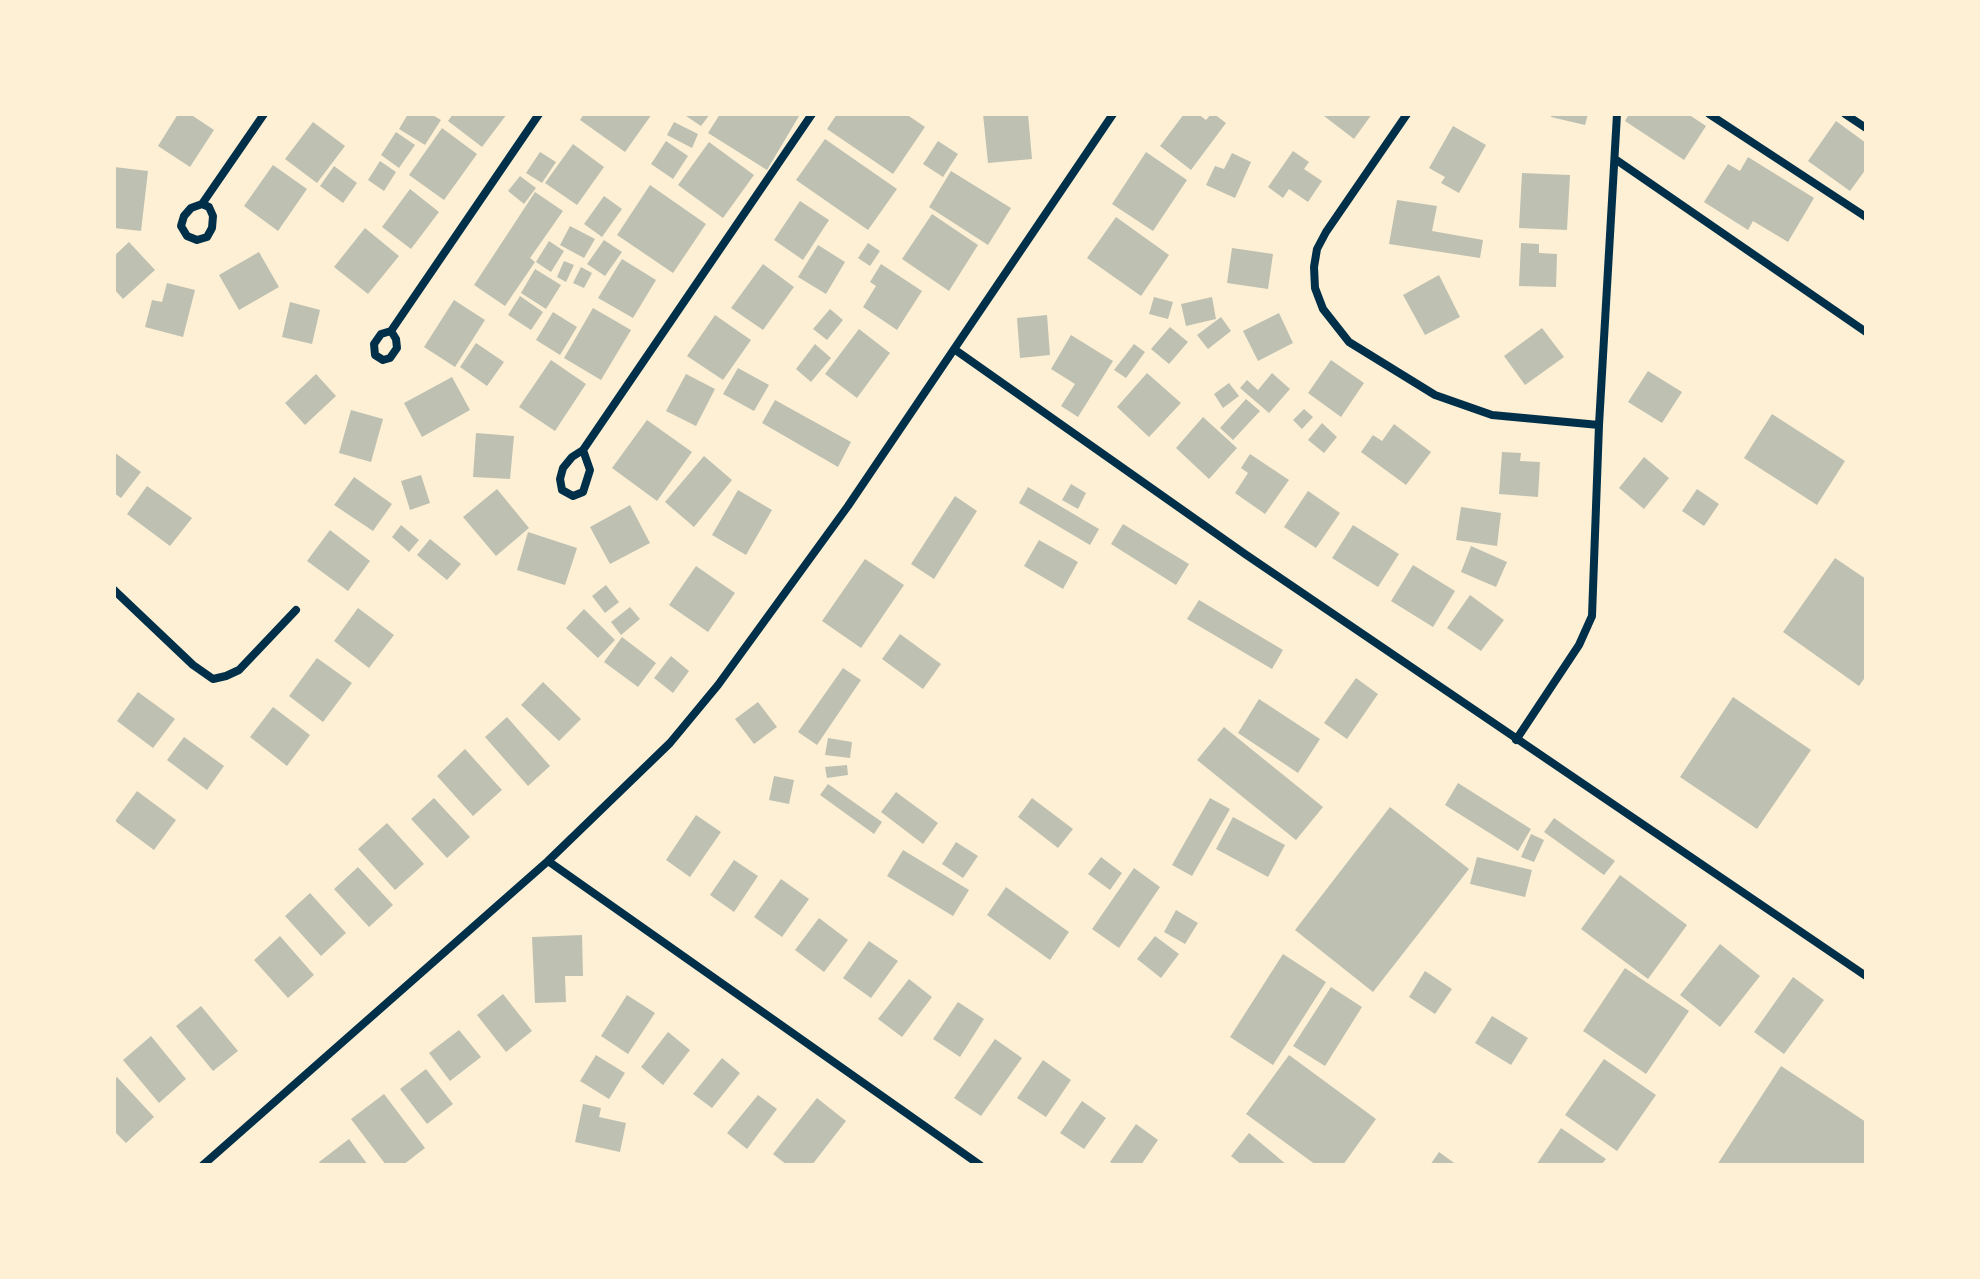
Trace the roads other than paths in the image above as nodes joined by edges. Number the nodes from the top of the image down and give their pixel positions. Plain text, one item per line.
1 (264, 114) edge
2 (539, 114) edge
3 (812, 114) edge
4 (1099, 114) edge
5 (1407, 114) edge
6 (1617, 114) edge
7 (1709, 114) edge
8 (1845, 114) edge
9 (1111, 117) edge
10 (1866, 128) edge
11 (1615, 159) junction
12 (202, 204) junction
13 (1866, 217) edge
14 (391, 331) dead end
15 (1866, 332) edge
16 (954, 349) junction
17 (1599, 425) junction
18 (583, 450) junction
19 (114, 590) edge
20 (296, 610) dead end
21 (1516, 740) junction
22 (548, 861) junction
23 (1866, 976) edge
24 (203, 1165) edge
25 (980, 1165) edge

1 - 12 street
2 - 14 street
3 - 18 street
4 - 9 street
5 - 17 street
6 - 11 street
7 - 13 street
8 - 10 street
9 - 16 street
11 - 15 street
11 - 17 street
12 - 12 street
16 - 21 street
16 - 22 street
17 - 21 street
18 - 18 street
19 - 20 street
21 - 23 street
22 - 24 street
22 - 25 street

